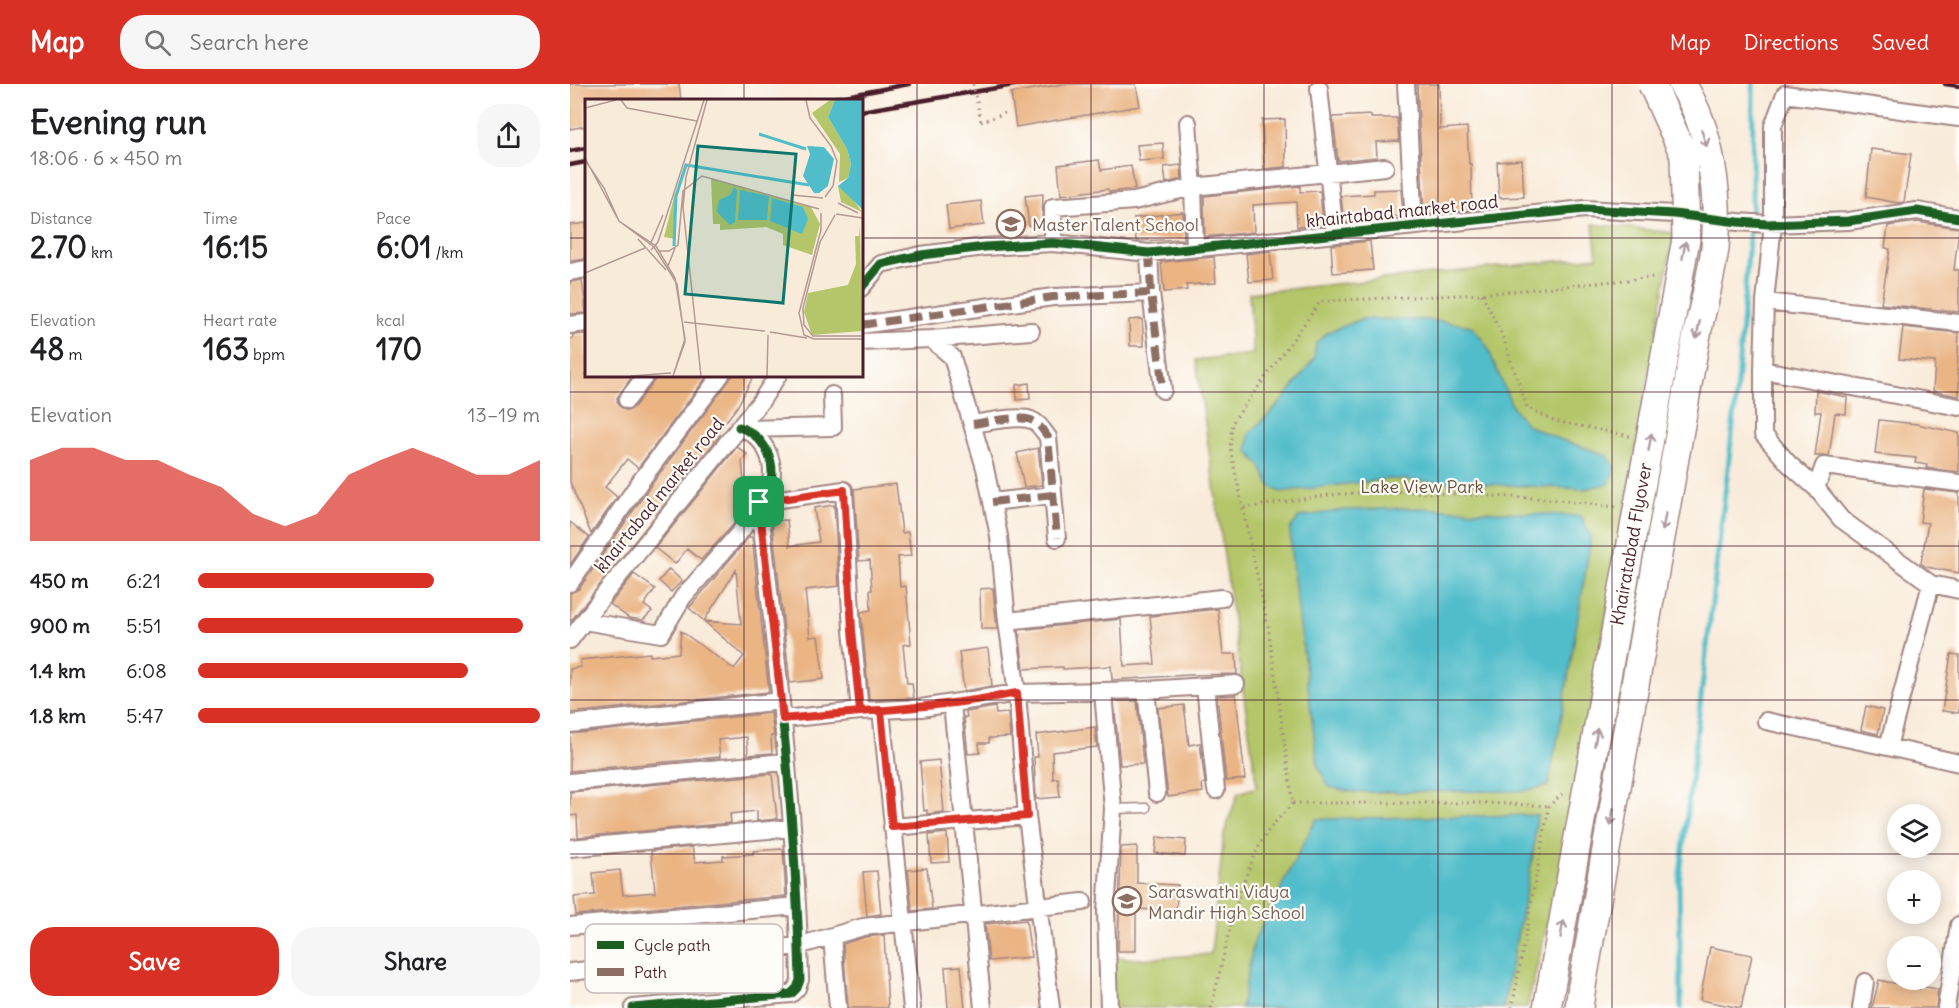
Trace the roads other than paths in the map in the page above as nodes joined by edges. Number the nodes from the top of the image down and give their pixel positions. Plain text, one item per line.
1 (1406, 84) edge
2 (1652, 84) edge
3 (1682, 84) edge
4 (1319, 88) dead end
5 (1959, 118) edge
6 (1188, 123) dead end
7 (1385, 167) dead end
8 (1328, 173) junction
9 (1193, 187) junction
10 (1959, 218) edge
11 (1770, 224) junction
12 (1414, 225) junction
13 (1335, 234) junction
14 (1053, 243) junction
15 (1195, 248) junction
16 (1149, 253) junction
17 (585, 269) edge
18 (570, 272) edge
19 (862, 287) edge
20 (1151, 293) junction
21 (1765, 302) junction
22 (585, 323) edge
23 (1959, 323) edge
24 (570, 325) edge
25 (862, 325) edge
26 (1031, 331) dead end
27 (931, 339) junction
28 (862, 342) edge
29 (1762, 370) junction
30 (645, 376) edge
31 (720, 376) edge
32 (777, 376) edge
33 (1163, 390) dead end
34 (832, 395) dead end
35 (627, 400) dead end
36 (1959, 408) edge
37 (973, 424) junction
38 (742, 428) junction
39 (1959, 483) edge
40 (1816, 488) junction
41 (1053, 495) junction
42 (759, 502) junction
43 (992, 502) junction
44 (1057, 538) dead end
45 (570, 584) edge
46 (1930, 584) junction
47 (1959, 590) edge
48 (1222, 598) dead end
49 (584, 621) junction
50 (1007, 621) junction
51 (570, 640) edge
52 (1236, 684) dead end
53 (1205, 686) junction
54 (1146, 690) junction
55 (1103, 692) junction
56 (1017, 693) junction
57 (781, 701) junction
58 (952, 704) junction
59 (881, 710) junction
60 (860, 711) junction
61 (783, 719) junction
62 (1766, 721) dead end
63 (570, 724) edge
64 (1888, 747) junction
65 (785, 762) junction
66 (1959, 763) edge
67 (570, 782) edge
68 (1216, 790) dead end
69 (1157, 793) dead end
70 (1146, 808) dead end
71 (1113, 809) junction
72 (1027, 816) junction
73 (964, 822) junction
74 (892, 827) junction
75 (790, 828) junction
76 (570, 848) edge
77 (1083, 902) dead end
78 (797, 906) junction
79 (1040, 907) junction
80 (974, 914) junction
81 (904, 922) junction
82 (593, 924) edge
83 (585, 925) edge
84 (1959, 925) edge
85 (570, 926) edge
86 (832, 937) junction
87 (798, 946) junction
88 (783, 948) edge
89 (585, 970) edge
90 (570, 972) edge
91 (1865, 982) dead end
92 (1549, 997) edge
93 (1581, 997) edge
94 (714, 1004) edge
95 (633, 1008) edge
96 (838, 1008) edge
97 (912, 1008) edge
98 (983, 1008) edge
99 (1051, 1008) edge
100 (1109, 1008) edge
101 (1861, 1008) edge
102 (1946, 1008) edge

1 - 12 street
92 -> 2 main road, Khairatabad Flyover, bridge
3 -> 93 main road, Khairatabad Flyover, bridge
4 - 8 street
5 - 11 street
6 - 9 street
7 - 8 street
8 - 9 street
8 - 13 street
9 - 14 street
9 - 15 street
10 - 11 street, khairtabad market road
11 - 12 street, khairtabad market road
11 - 21 street
12 - 13 street, khairtabad market road
13 - 15 street, khairtabad market road
14 - 16 street, khairtabad market road
14 - 19 street, khairtabad market road
15 - 16 street, khairtabad market road
16 - 20 street
17 - 18 street
20 - 25 street
20 - 33 street
21 - 23 street
21 - 29 street
22 - 24 street
26 - 27 street
27 - 28 street
27 - 37 street
29 - 36 street
29 - 40 street
30 - 35 street
31 - 45 street
32 - 38 street, khairtabad market road
34 - 38 street
37 - 41 street
37 - 43 street
38 - 42 street
38 - 49 street, khairtabad market road
39 - 40 street
40 - 46 street
41 - 43 street
41 - 44 street
42 - 49 street
42 - 57 street
42 - 60 street
43 - 50 street
46 - 47 street
46 - 64 street
48 - 50 street
49 - 51 street, khairtabad market road
50 - 56 street
52 - 53 street
53 - 54 street
53 - 68 street
54 - 55 street
54 - 69 street
55 - 56 street
55 - 71 street
56 - 58 street
56 - 72 street
57 - 61 street
57 - 63 street
58 - 59 street
58 - 73 street
59 - 60 street
59 - 74 street
60 - 61 street
61 - 65 street
62 - 64 street
64 - 66 street
65 - 67 street
65 - 75 street
70 - 71 lane
71 - 100 street
72 - 73 street
72 - 79 street
73 - 74 street
73 - 80 street
74 - 81 street
75 - 76 street
75 - 78 street
77 - 79 street
78 - 82 street
78 - 87 street
79 - 80 street
79 - 99 street
80 - 81 street
80 - 98 street
81 - 86 street
81 - 97 street
83 - 85 street
84 - 102 street
86 - 87 street
86 - 96 street
87 - 88 street
87 - 94 street
89 - 90 street
91 - 101 street
94 - 95 street

